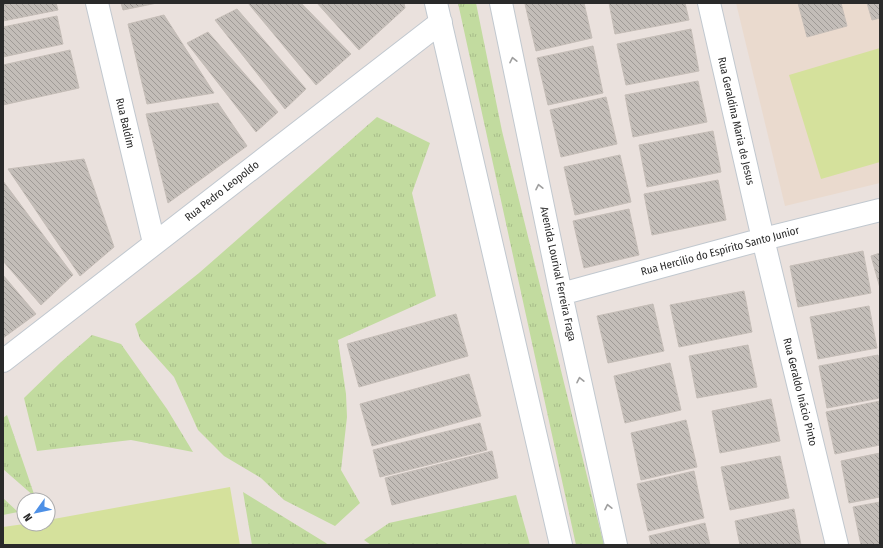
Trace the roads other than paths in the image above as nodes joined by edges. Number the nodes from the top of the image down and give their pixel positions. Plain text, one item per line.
1 (97, 3) edge
2 (501, 3) edge
3 (709, 3) edge
4 (439, 13) edge
5 (880, 210) edge
6 (763, 239) junction
7 (154, 244) junction
8 (561, 294) junction
9 (3, 360) edge
10 (561, 545) edge
11 (616, 545) edge
12 (837, 545) edge

1 - 7 street, Rua Baldim
8 -> 2 street, Avenida Lourival Ferreira Fraga
3 - 6 street, Rua Geraldina Maria de Jesus
4 - 7 street, Rua Pedro Leopoldo
4 - 10 street
5 - 6 street, Rua Hercílio do Espírito Santo Junior
6 - 8 street, Rua Hercílio do Espírito Santo Junior
6 - 12 street, Rua Geraldo Inácio Pinto
7 - 9 street, Rua Pedro Leopoldo
11 -> 8 street, Avenida Lourival Ferreira Fraga

